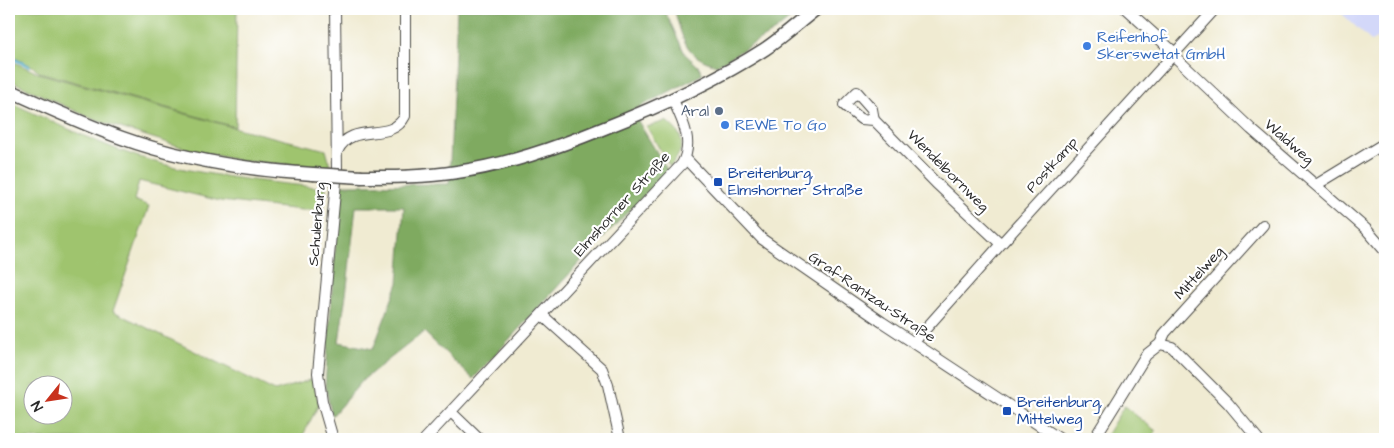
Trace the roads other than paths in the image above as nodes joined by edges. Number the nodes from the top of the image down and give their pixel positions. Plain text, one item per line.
1 (335, 9) edge
2 (405, 9) edge
3 (816, 9) edge
4 (1126, 9) edge
5 (1215, 9) edge
6 (1174, 54) junction
7 (9, 90) edge
8 (673, 100) junction
9 (874, 120) dead end
10 (1385, 143) edge
11 (338, 151) junction
12 (685, 158) junction
13 (1316, 185) junction
14 (1263, 225) dead end
15 (1001, 244) junction
16 (1385, 250) edge
17 (542, 315) junction
18 (913, 343) junction
19 (1160, 344) junction
20 (451, 412) junction
21 (333, 439) edge
22 (425, 439) edge
23 (479, 439) edge
24 (620, 439) edge
25 (1060, 439) edge
26 (1094, 439) edge
27 (1258, 439) edge

1 - 11 street, Schulenburg
2 - 11 street
3 - 8 main road
4 - 6 street, Waldweg
5 - 6 street, Postkamp
6 - 13 street, Waldweg
6 - 15 street, Postkamp
7 - 8 main road, bridge
8 - 12 street, Elmshorner Straße
9 - 15 street, Wendelbornweg
10 - 13 street
11 - 21 street, Schulenburg
12 - 17 street, Elmshorner Straße
12 - 18 street, Graf-Rantzau-Straße
13 - 16 street, Waldweg
14 - 19 street, Mittelweg
15 - 18 street, Postkamp
17 - 20 street, Elmshorner Straße
17 - 24 street
18 - 25 street, Graf-Rantzau-Straße
19 - 26 street, Mittelweg
19 - 27 street
20 - 22 street, Elmshorner Straße
20 - 23 street

